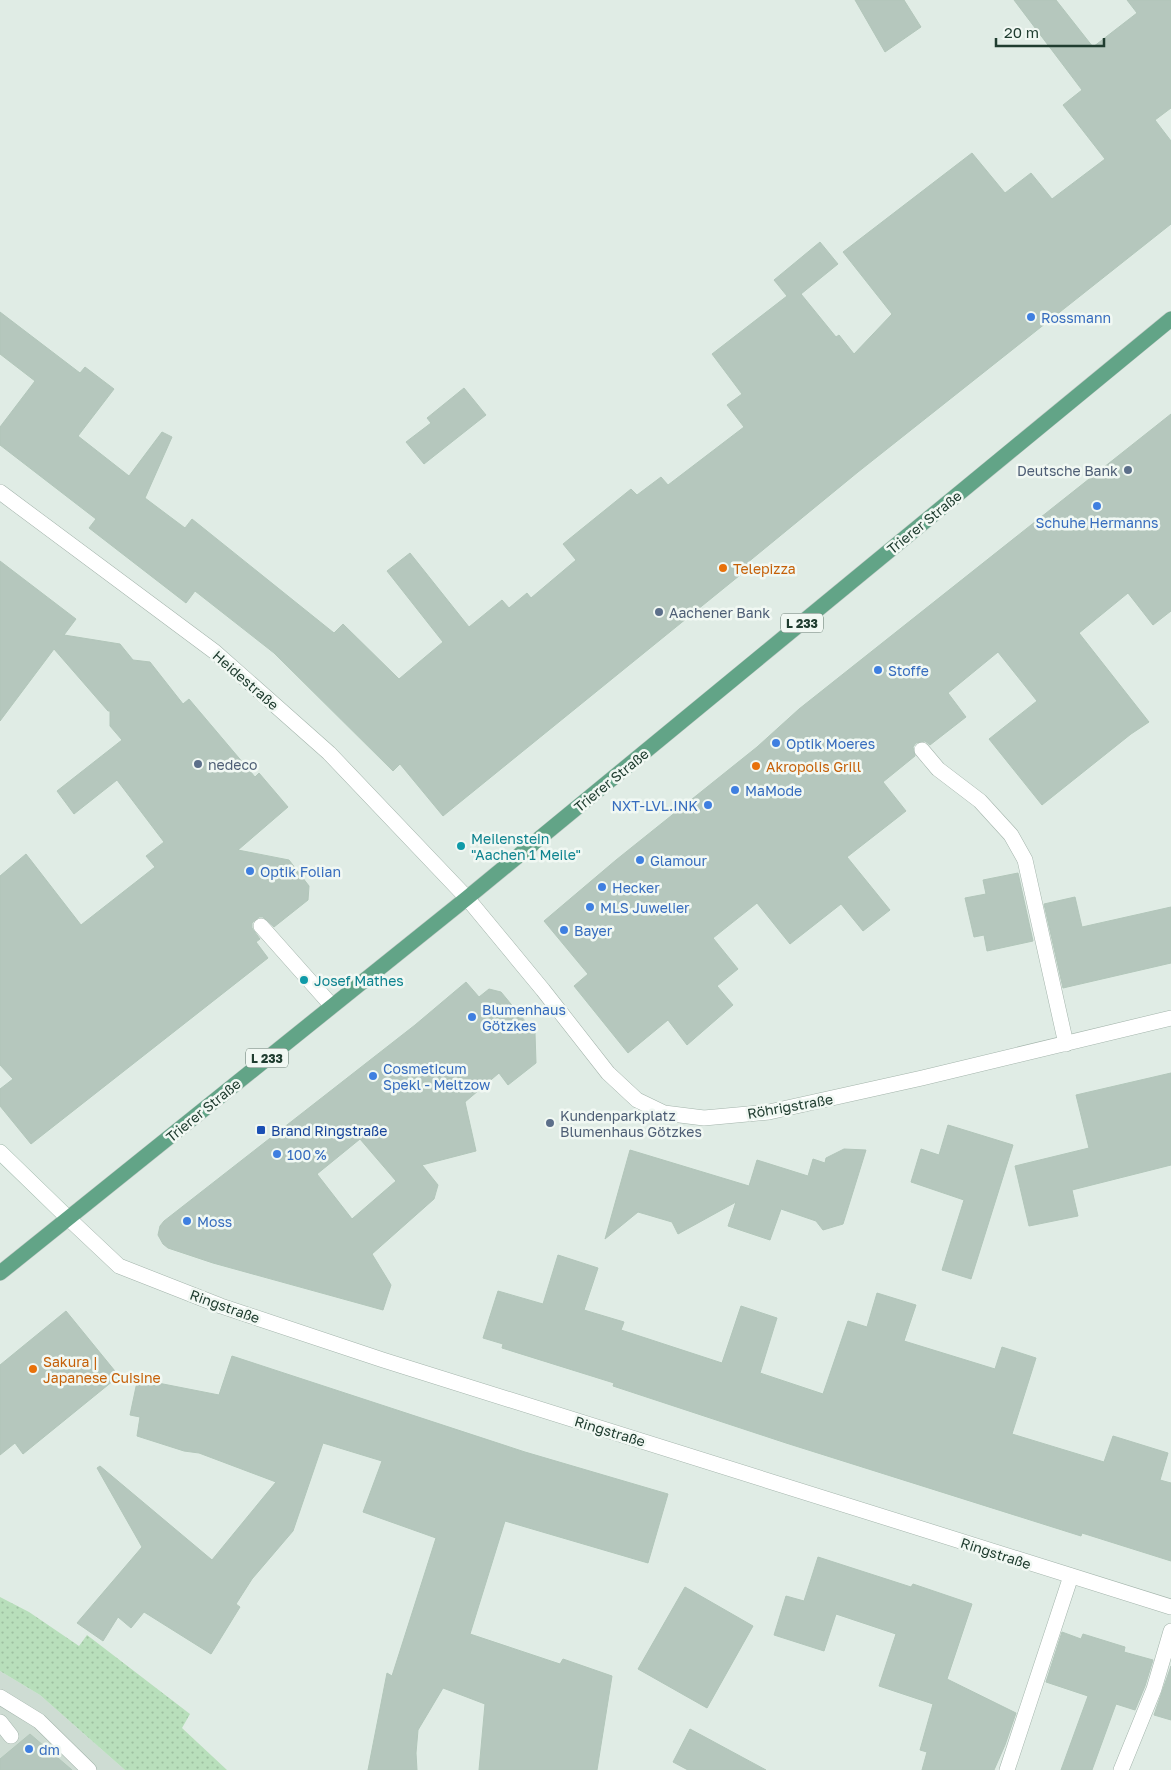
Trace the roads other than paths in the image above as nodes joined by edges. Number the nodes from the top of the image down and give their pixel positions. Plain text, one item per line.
1 (1171, 319) edge
2 (0, 492) edge
3 (922, 750) dead end
4 (467, 898) junction
5 (261, 926) dead end
6 (332, 1006) junction
7 (1171, 1018) edge
8 (1066, 1044) junction
9 (0, 1152) edge
10 (68, 1218) junction
11 (0, 1273) edge
12 (1070, 1576) junction
13 (1171, 1607) edge
14 (1171, 1632) edge
15 (0, 1697) edge
16 (0, 1722) edge
17 (11, 1736) dead end
18 (89, 1770) edge
19 (1007, 1770) edge
20 (1121, 1770) edge

1 - 4 main road, Trierer Straße / L 233
2 - 4 street, Heidestraße
3 - 8 street
4 - 6 main road, Trierer Straße / L 233
4 - 8 street, Röhrigstraße
5 - 6 street
6 - 10 main road, Trierer Straße / L 233
7 - 8 street, Röhrigstraße
9 - 10 street, Ringstraße
10 - 11 main road, Trierer Straße / L 233
10 - 12 street, Ringstraße
12 - 13 street, Ringstraße
12 - 19 street
14 - 20 street
15 - 18 street
16 - 17 street

